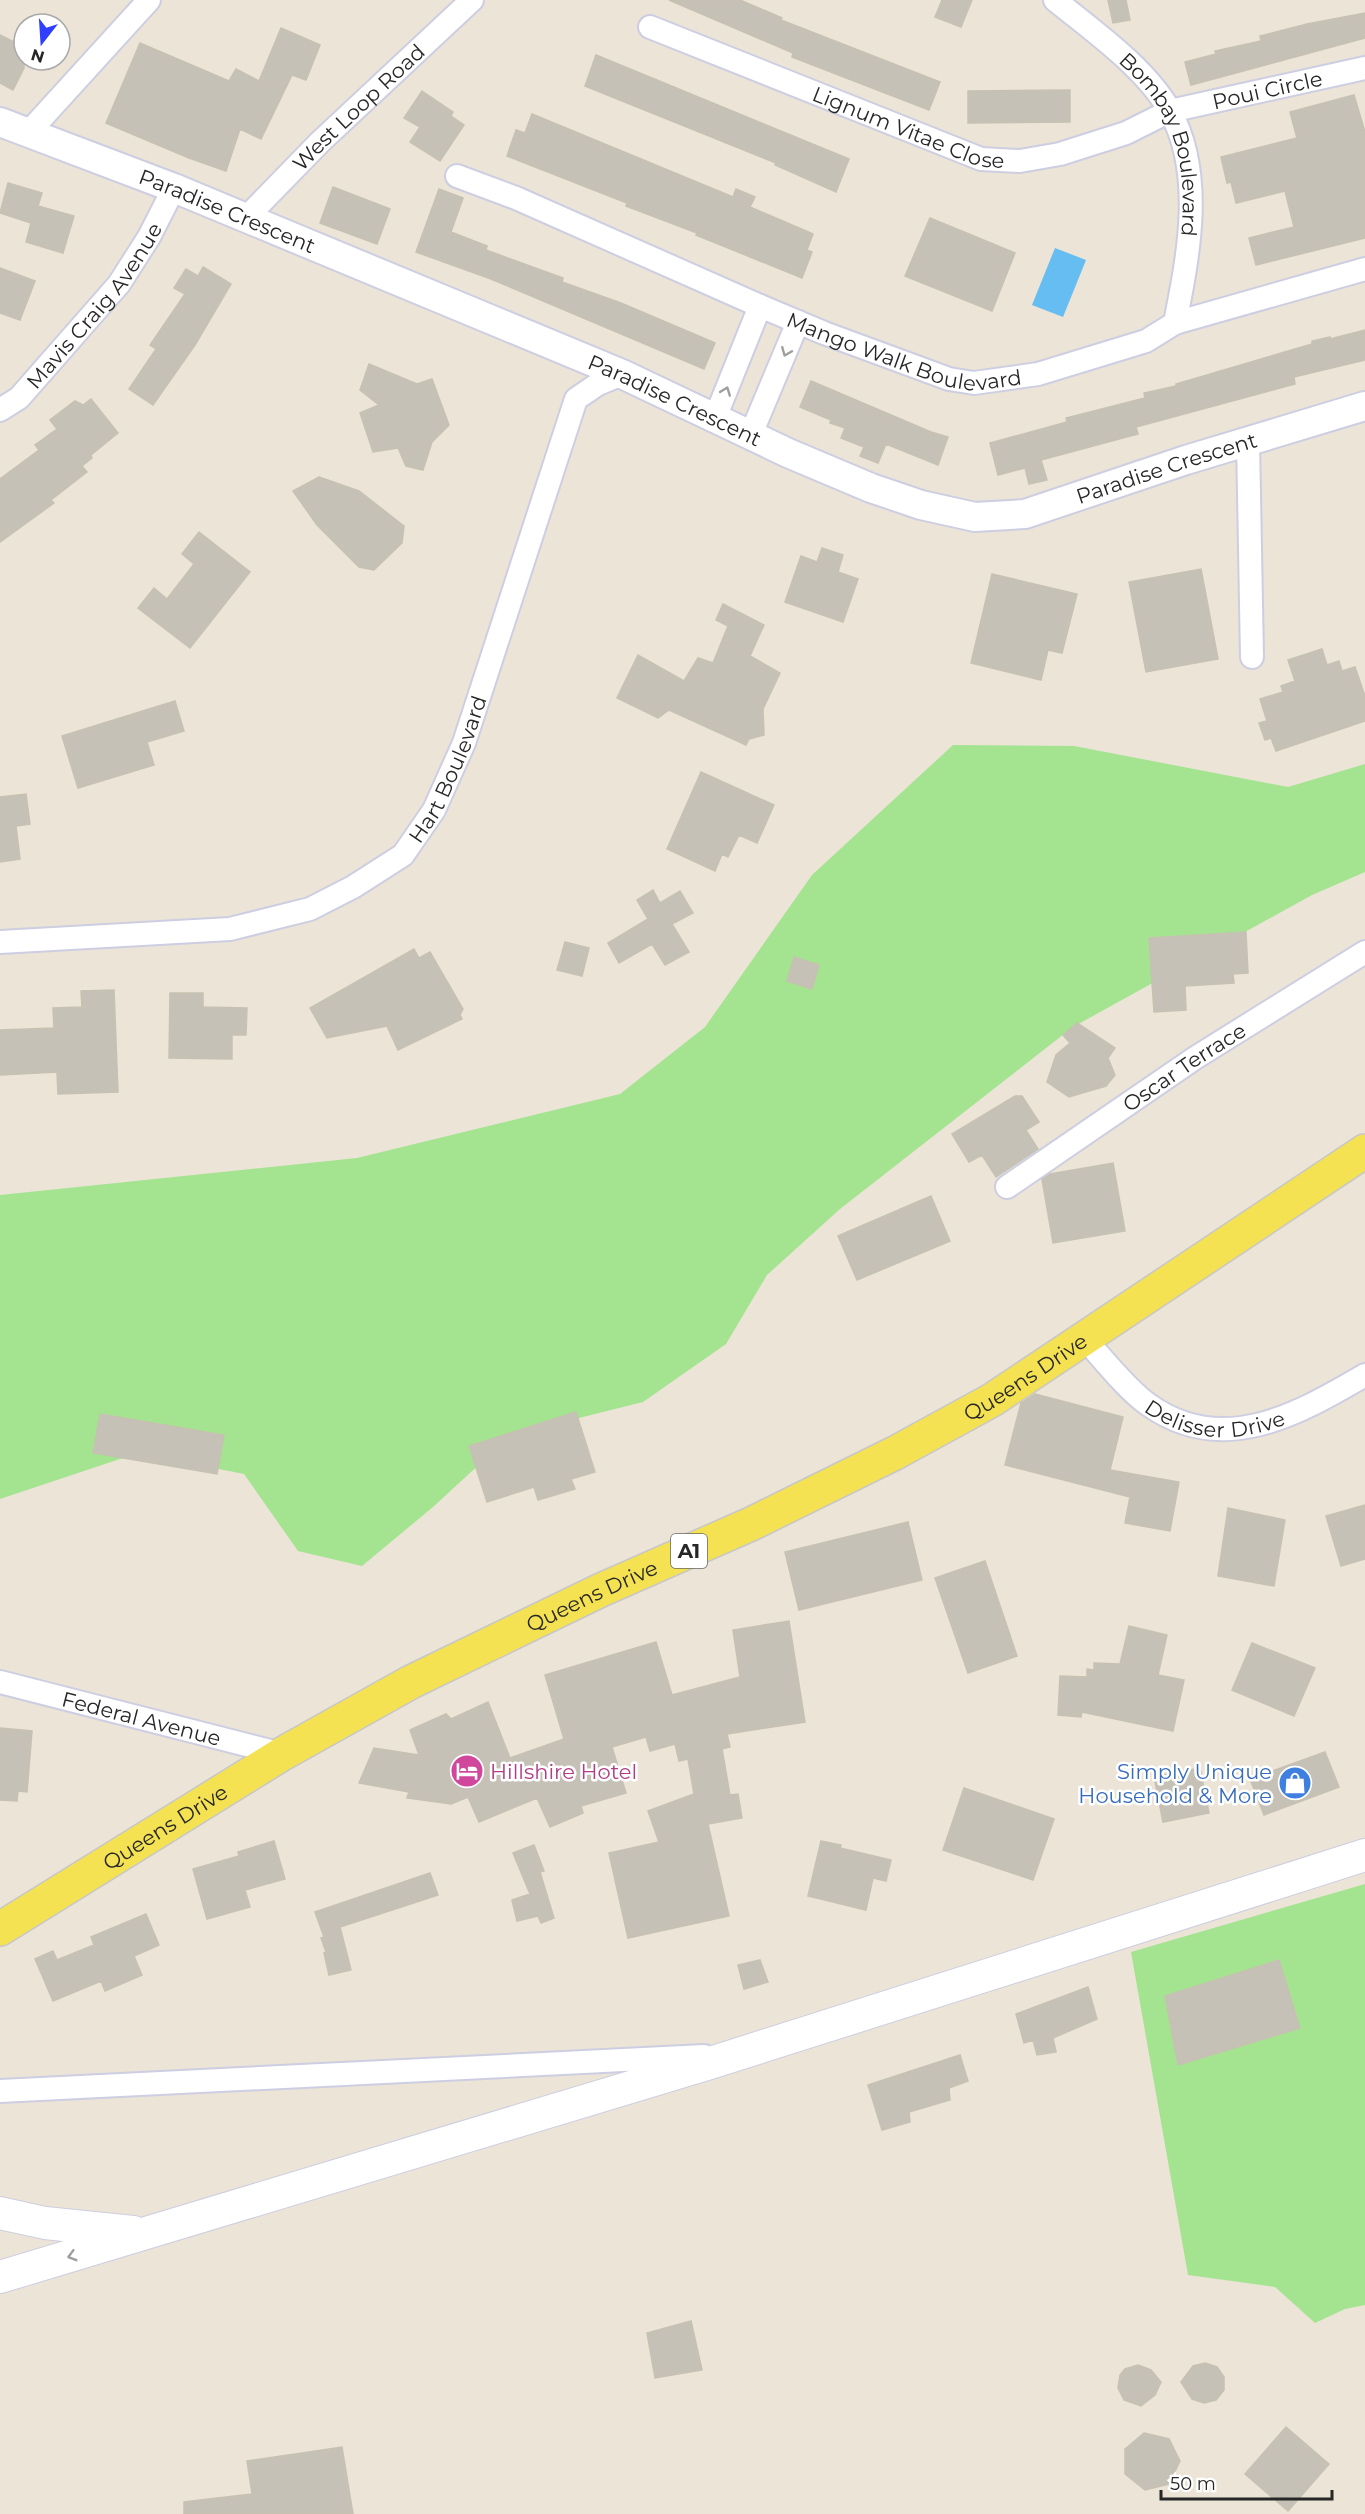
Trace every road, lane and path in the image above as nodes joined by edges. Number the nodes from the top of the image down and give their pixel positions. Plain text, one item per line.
1 (149, 0) edge
2 (472, 0) edge
3 (1055, 0) edge
4 (650, 27) dead end
5 (1365, 68) edge
6 (1170, 111) junction
7 (0, 122) edge
8 (28, 133) junction
9 (457, 176) dead end
10 (174, 188) junction
11 (246, 218) junction
12 (1365, 269) edge
13 (760, 306) junction
14 (798, 322) junction
15 (1175, 323) junction
16 (622, 374) junction
17 (1365, 406) edge
18 (0, 410) edge
19 (715, 418) junction
20 (751, 434) junction
21 (1248, 441) junction
22 (1252, 657) dead end
23 (0, 942) edge
24 (1365, 952) edge
25 (1365, 1151) edge
26 (1006, 1187) dead end
27 (1085, 1340) junction
28 (1365, 1375) edge
29 (0, 1682) edge
30 (282, 1754) junction
31 (1365, 1855) edge
32 (0, 1929) edge
33 (736, 2054) junction
34 (0, 2091) edge
35 (0, 2213) edge
36 (149, 2234) junction
37 (0, 2277) edge

1 - 8 street
2 - 11 street, West Loop Road
3 - 6 street, Bombay Boulevard
4 - 6 street, Lignum Vitae Close
5 - 6 street, Poui Circle
6 - 15 street, Bombay Boulevard
7 - 8 street, Paradise Crescent
8 - 10 street, Paradise Crescent
9 - 13 street, Mango Walk Boulevard
10 - 11 street, Paradise Crescent
10 - 18 street, Mavis Craig Avenue
11 - 16 street, Paradise Crescent
12 - 15 street, Mango Walk Boulevard
13 - 14 street, Mango Walk Boulevard
19 -> 13 street
14 - 15 street, Mango Walk Boulevard
14 -> 20 street
16 - 19 street, Paradise Crescent
16 - 23 street, Hart Boulevard
17 - 21 street, Paradise Crescent
19 - 20 street, Paradise Crescent
20 - 21 street, Paradise Crescent
21 - 22 street
24 - 26 street, Oscar Terrace
25 - 27 main road, Queens Drive / A1
27 - 28 street, Delisser Drive
27 - 30 main road, Queens Drive / A1
29 - 30 street, Federal Avenue
30 - 32 main road, Queens Drive / A1
31 - 33 main road
33 - 34 street
33 - 36 main road
35 - 36 main road
36 -> 37 main road

